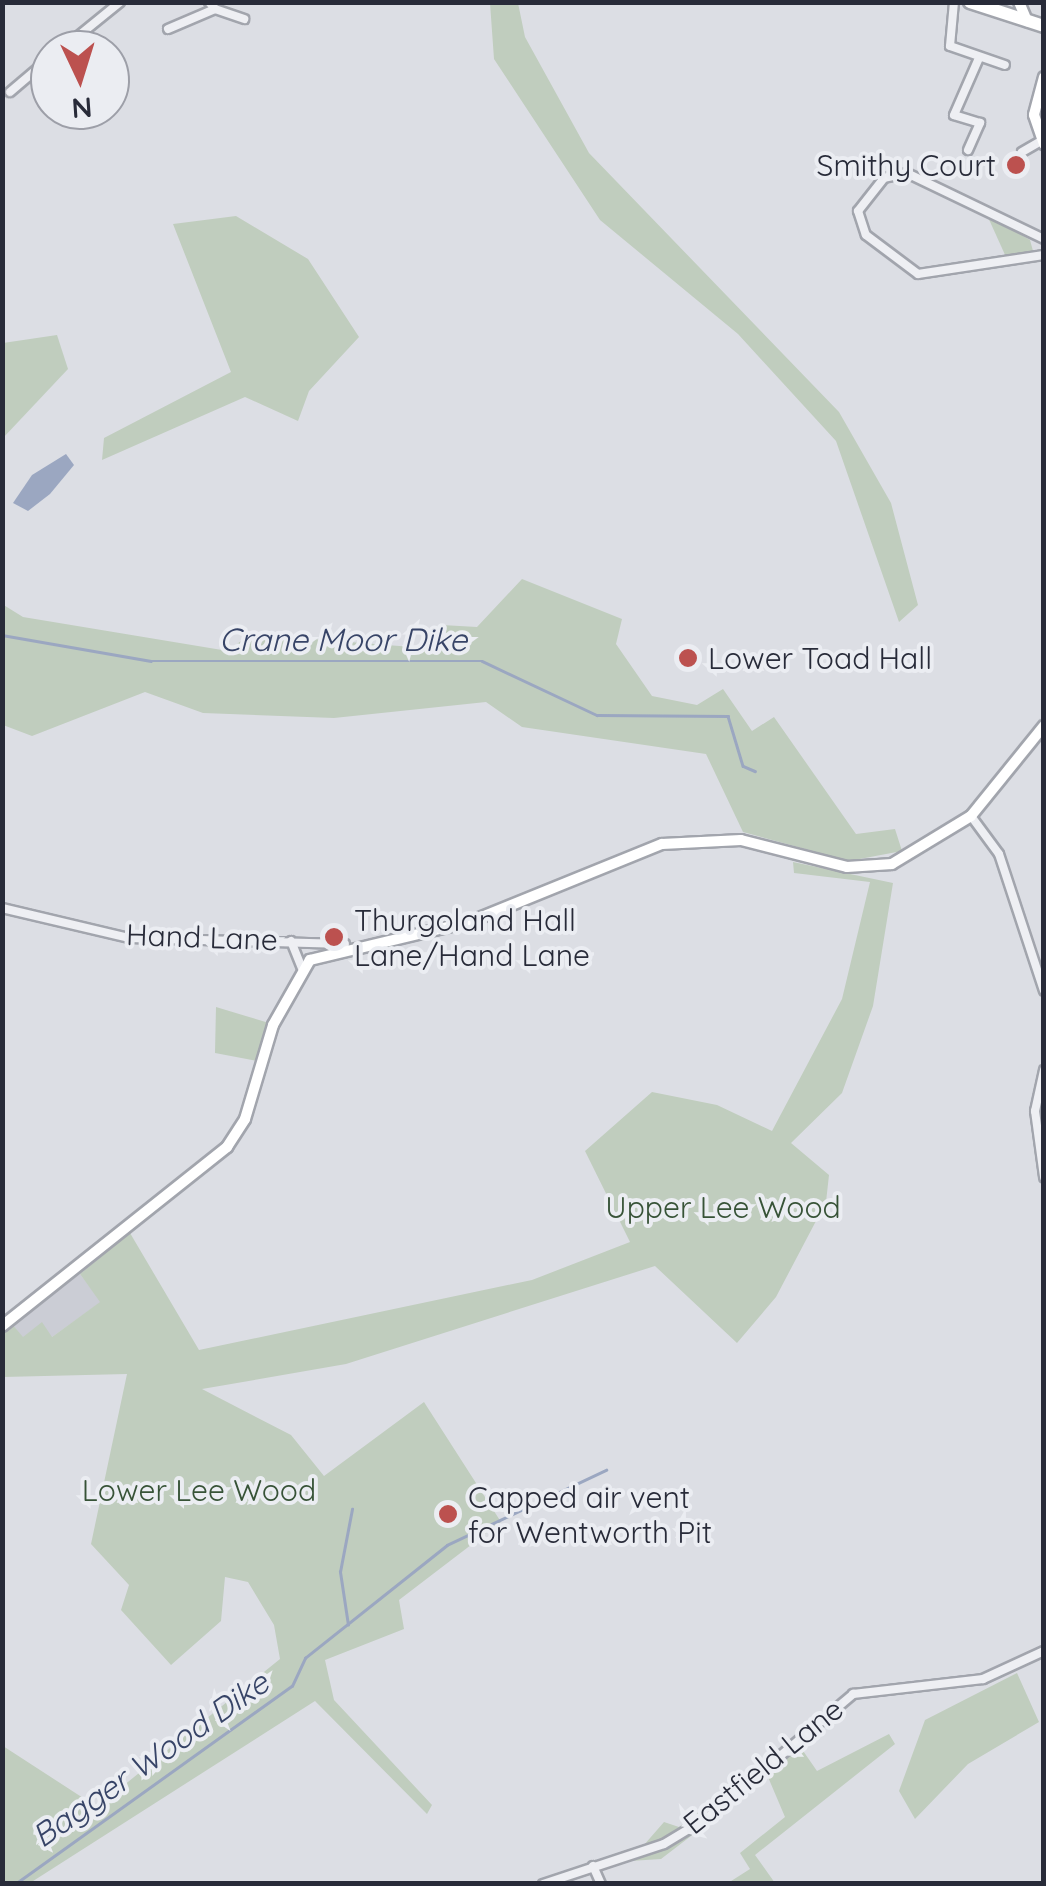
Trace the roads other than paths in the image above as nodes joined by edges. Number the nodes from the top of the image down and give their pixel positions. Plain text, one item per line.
1 (120, 2) edge
2 (954, 2) edge
3 (970, 2) edge
4 (1019, 2) edge
5 (212, 6) edge
6 (244, 20) dead end
7 (1027, 21) junction
8 (1044, 26) edge
9 (168, 28) dead end
10 (85, 30) edge
11 (979, 58) junction
12 (1005, 66) dead end
13 (30, 75) edge
14 (1044, 77) edge
15 (10, 92) dead end
16 (1042, 142) edge
17 (968, 150) dead end
18 (1022, 152) dead end
19 (1044, 239) edge
20 (1044, 255) edge
21 (1044, 726) edge
22 (971, 816) junction
23 (2, 908) edge
24 (291, 940) junction
25 (345, 944) junction
26 (302, 968) junction
27 (1044, 991) edge
28 (1044, 1070) edge
29 (1044, 1177) edge
30 (2, 1326) edge
31 (1044, 1651) edge
32 (592, 1866) junction
33 (544, 1884) edge
34 (601, 1884) edge

1 - 10 street
2 - 11 street
3 - 7 highway
4 - 7 street
5 - 6 street
5 - 9 street
7 - 8 highway
11 - 12 street
11 - 17 street
13 - 15 street
14 - 16 street
16 - 18 street
19 - 20 street
21 - 22 street
22 - 25 street
22 - 27 street
23 - 24 street, Hand Lane
24 - 25 street, Hand Lane
24 - 26 street
25 - 26 street
26 - 30 street
28 - 29 street
31 - 32 street, Eastfield Lane
32 - 33 street, Eastfield Lane
32 - 34 street

